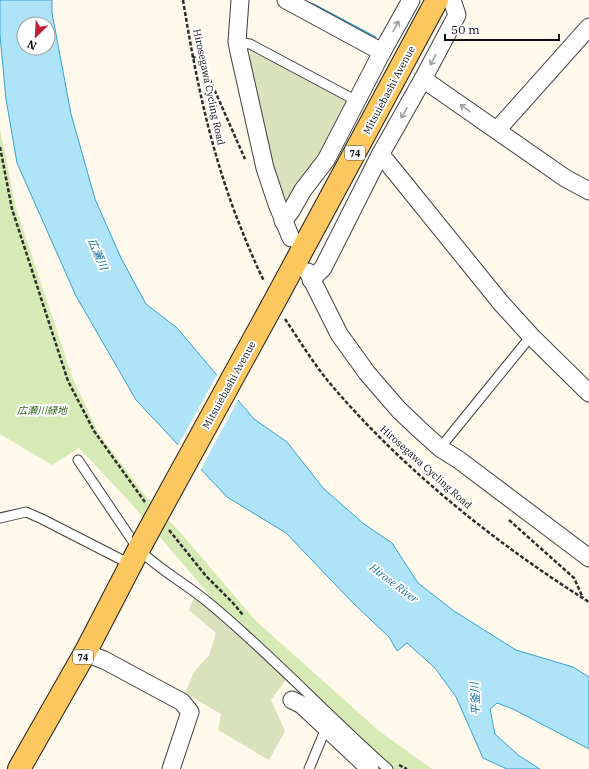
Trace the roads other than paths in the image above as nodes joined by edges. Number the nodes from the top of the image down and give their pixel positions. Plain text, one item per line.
1 (240, 0) edge
2 (411, 0) edge
3 (452, 0) edge
4 (295, 2) edge
5 (435, 4) edge
6 (589, 27) edge
7 (237, 42) junction
8 (382, 52) junction
9 (423, 79) junction
10 (357, 102) junction
11 (497, 130) junction
12 (380, 154) junction
13 (589, 191) edge
14 (283, 221) junction
15 (291, 238) dead end
16 (531, 336) junction
17 (589, 393) edge
18 (440, 448) junction
19 (78, 460) dead end
20 (0, 518) edge
21 (137, 552) junction
22 (589, 558) edge
23 (85, 653) junction
24 (292, 700) dead end
25 (326, 728) junction
26 (19, 769) edge
27 (171, 769) edge
28 (309, 769) edge
29 (370, 769) edge
30 (388, 769) edge

1 - 7 street
8 -> 2 street
3 -> 9 street
4 - 8 street
5 - 21 main road, Mitsuiebashi Avenue / 74, bridge
6 - 11 street
7 - 10 lane
7 - 14 street
8 - 10 street
11 -> 9 street
9 -> 12 street
10 - 14 street
11 - 13 street
12 - 16 street
12 - 18 street
14 - 15 street
16 - 17 street
16 - 18 lane
18 - 22 street
19 - 21 lane
20 - 21 lane
21 - 23 main road, Mitsuiebashi Avenue / 74
21 - 30 lane
23 - 26 main road, Mitsuiebashi Avenue / 74
23 - 27 street
24 - 25 street
25 - 28 lane
25 - 29 street

